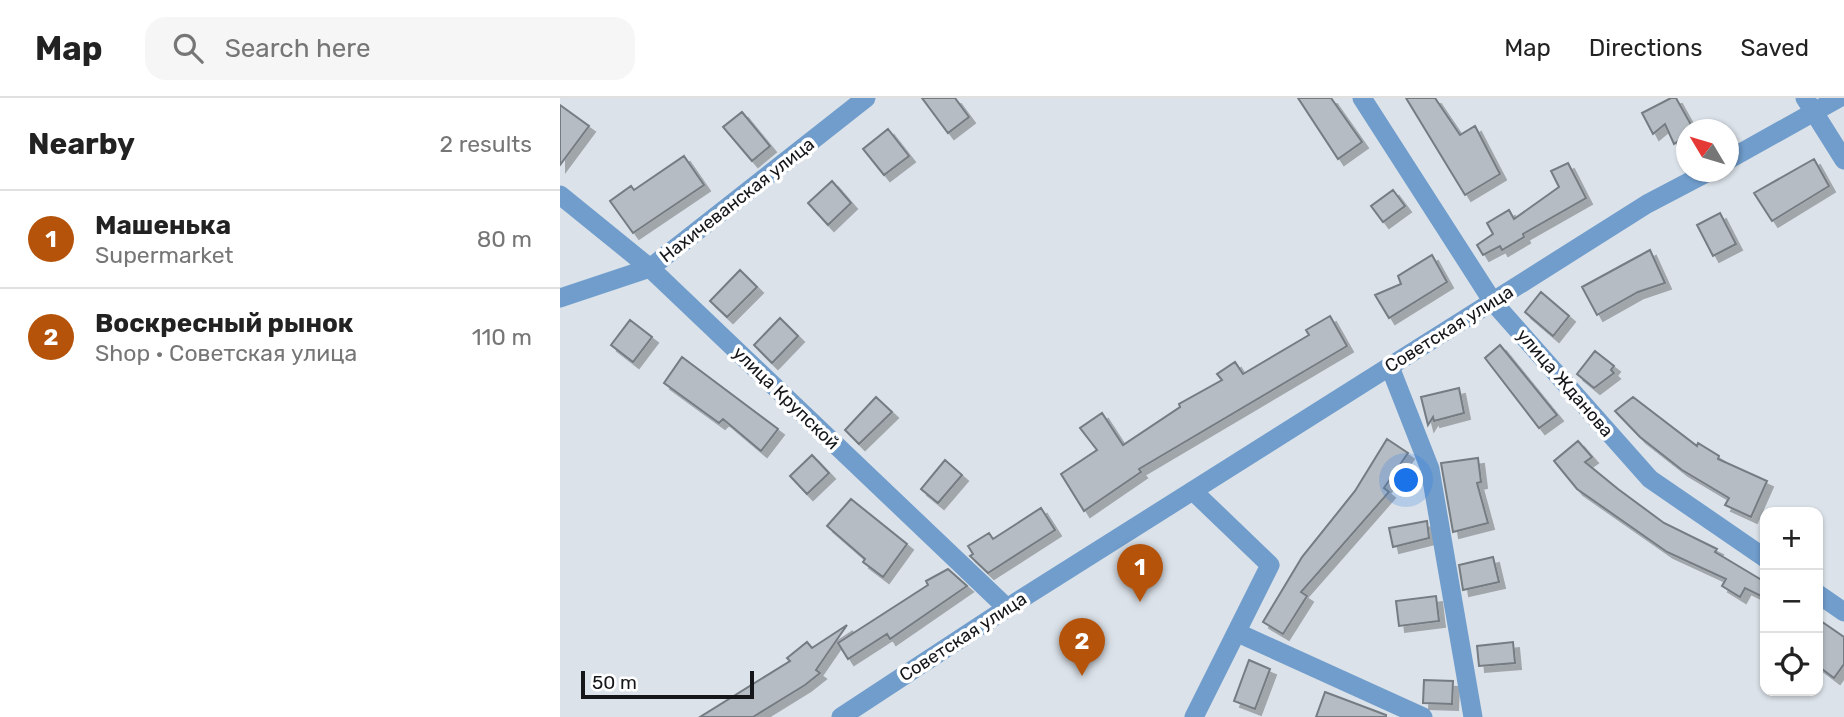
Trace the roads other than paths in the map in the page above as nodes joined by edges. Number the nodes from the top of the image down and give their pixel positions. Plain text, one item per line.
1 (866, 98) edge
2 (1362, 98) edge
3 (1839, 98) edge
4 (1810, 106) edge
5 (1739, 153) edge
6 (1844, 160) edge
7 (1689, 182) edge
8 (560, 195) edge
9 (650, 268) junction
10 (560, 298) edge
11 (1493, 302) junction
12 (1390, 367) junction
13 (1193, 491) junction
14 (1760, 555) edge
15 (1823, 597) edge
16 (1007, 608) junction
17 (1844, 612) edge
18 (1238, 633) junction
19 (841, 717) edge
20 (1194, 717) edge
21 (1423, 717) edge
22 (1473, 717) edge

1 - 9 street, Нахичеванская улица
2 - 11 street, улица Жданова
3 - 4 street
4 - 5 street
4 - 6 street
7 - 11 street, Советская улица
8 - 9 street, улица Крупской
9 - 10 street, Нахичеванская улица
9 - 16 street, улица Крупской
11 - 12 street, Советская улица
11 - 14 street, улица Жданова
12 - 13 street, Советская улица
12 - 22 street
13 - 16 street, Советская улица
13 - 18 street
15 - 17 street
16 - 19 street, Советская улица
18 - 20 street
18 - 21 street

